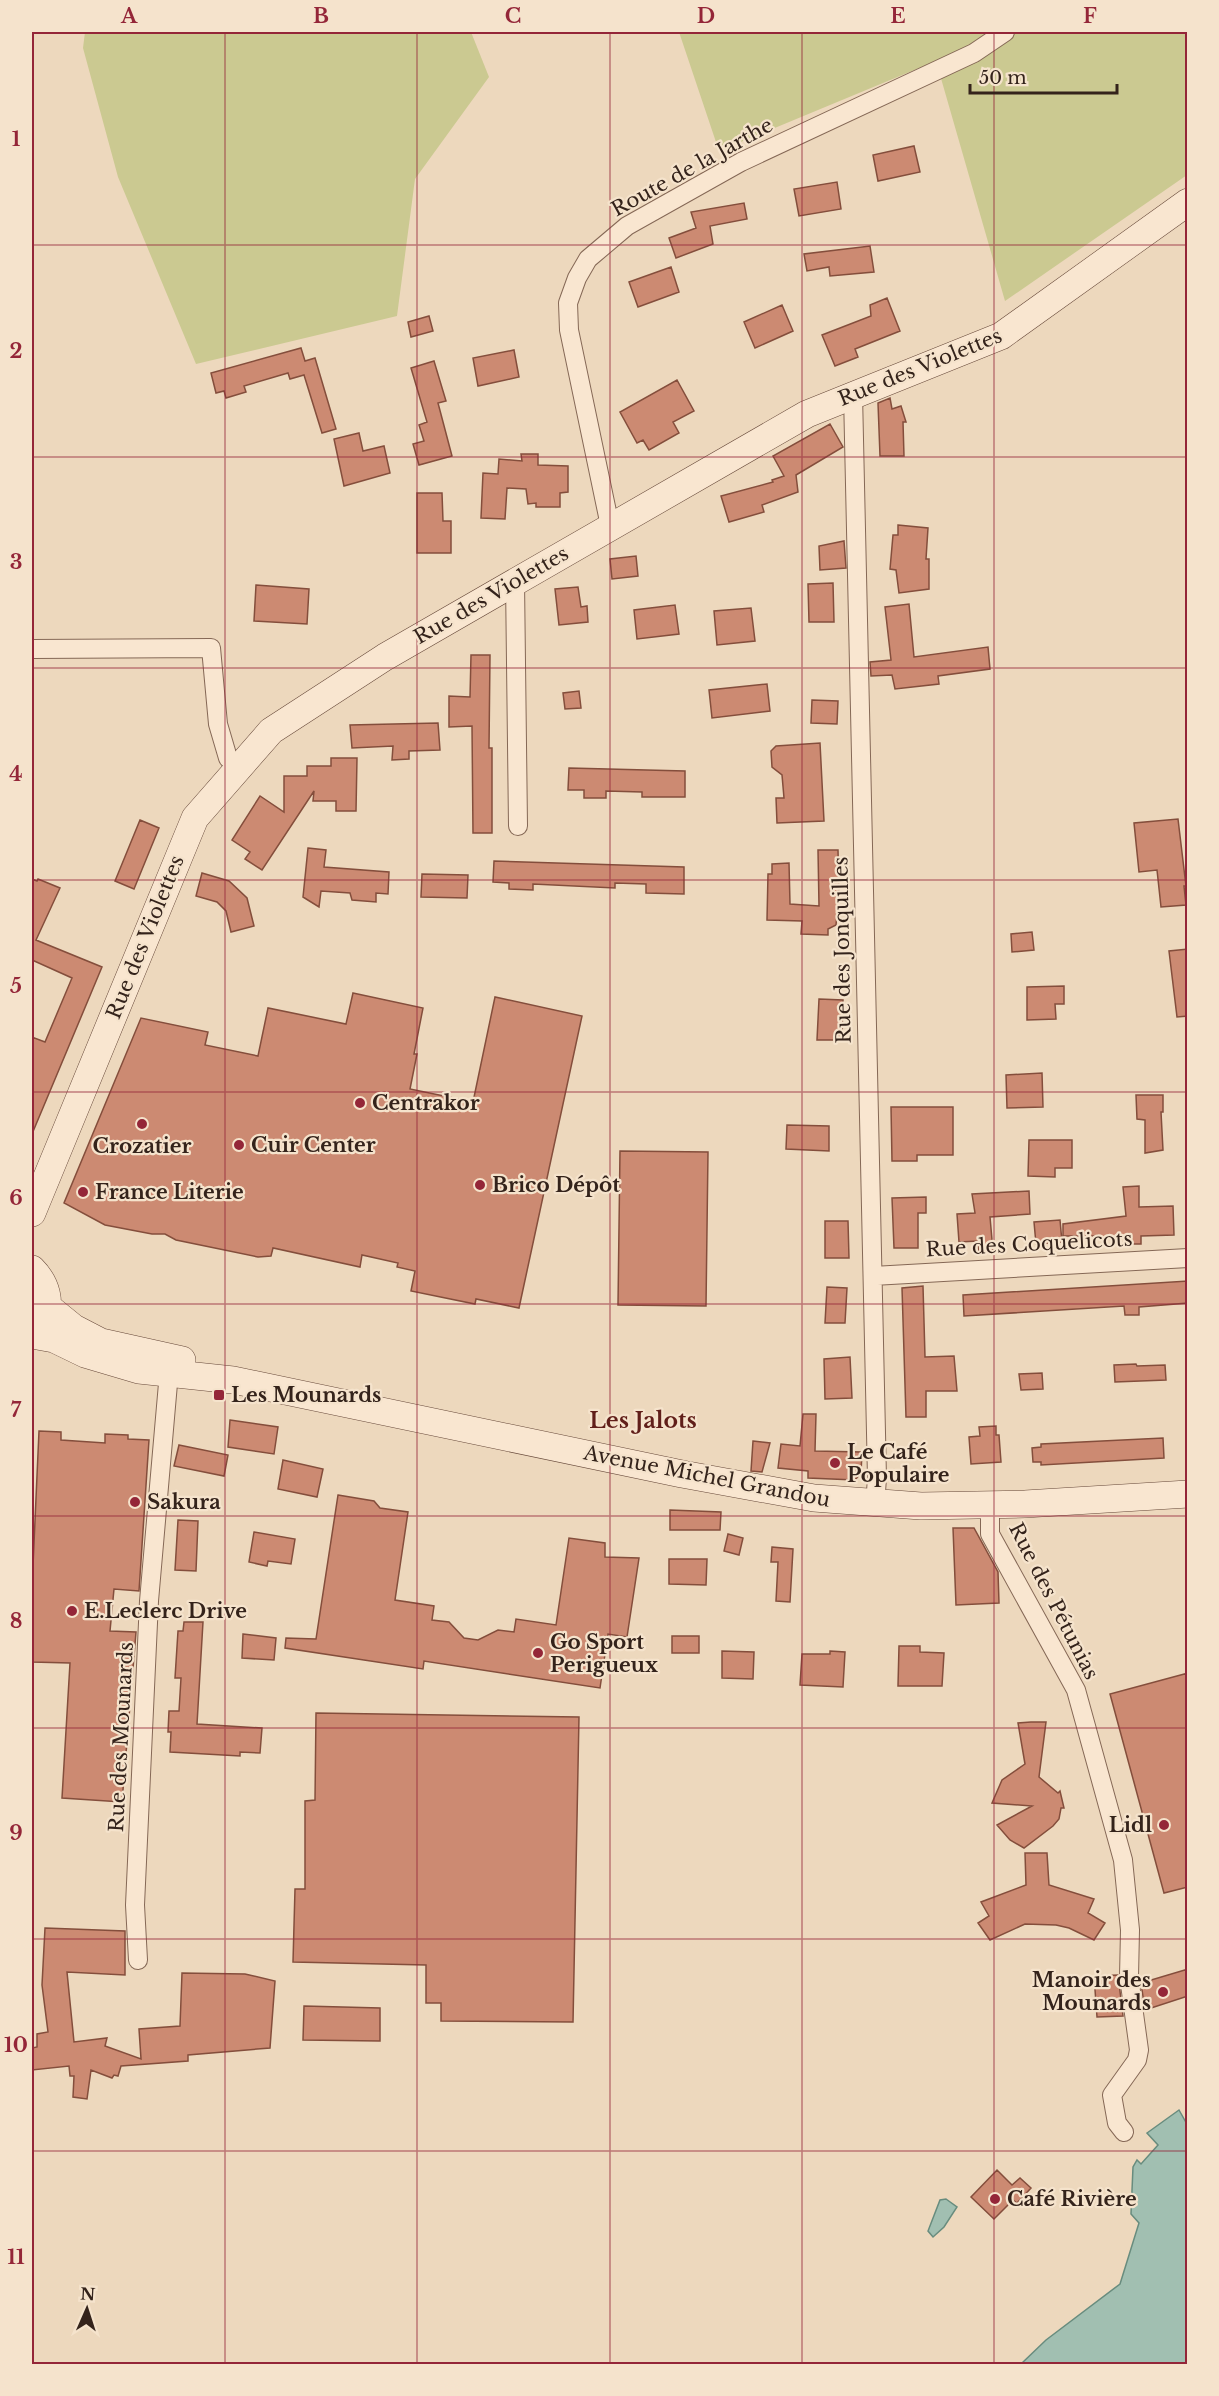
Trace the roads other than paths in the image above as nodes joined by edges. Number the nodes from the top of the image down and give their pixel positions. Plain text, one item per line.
1 (1005, 32) edge
2 (1188, 202) edge
3 (854, 394) junction
4 (610, 526) junction
5 (515, 581) junction
6 (32, 649) edge
7 (239, 768) junction
8 (518, 826) dead end
9 (32, 1213) edge
10 (1188, 1258) edge
11 (32, 1269) edge
12 (873, 1276) junction
13 (47, 1306) junction
14 (32, 1334) edge
15 (169, 1372) junction
16 (233, 1380) junction
17 (1188, 1494) edge
18 (874, 1505) junction
19 (990, 1505) junction
20 (138, 1960) dead end
21 (1124, 2132) dead end

1 - 4 street, Route de la Jarthe
2 - 3 street, Rue des Violettes
3 - 4 street, Rue des Violettes
3 - 12 street, Rue des Jonquilles
4 - 5 street, Rue des Violettes
5 - 7 street, Rue des Violettes
5 - 8 street
6 - 7 street
7 - 9 street, Rue des Violettes
10 - 12 street, Rue des Coquelicots
11 - 13 street
12 - 18 street, Rue des Jonquilles
13 - 14 street
13 - 16 street, Avenue Michel Grandou
14 - 15 street, Avenue Michel Grandou
15 - 16 street, Avenue Michel Grandou
15 - 20 street, Rue des Mounards
16 - 18 street, Avenue Michel Grandou
17 - 19 street, Avenue Michel Grandou
18 - 19 street, Avenue Michel Grandou
19 - 21 street, Rue des Pétunias

